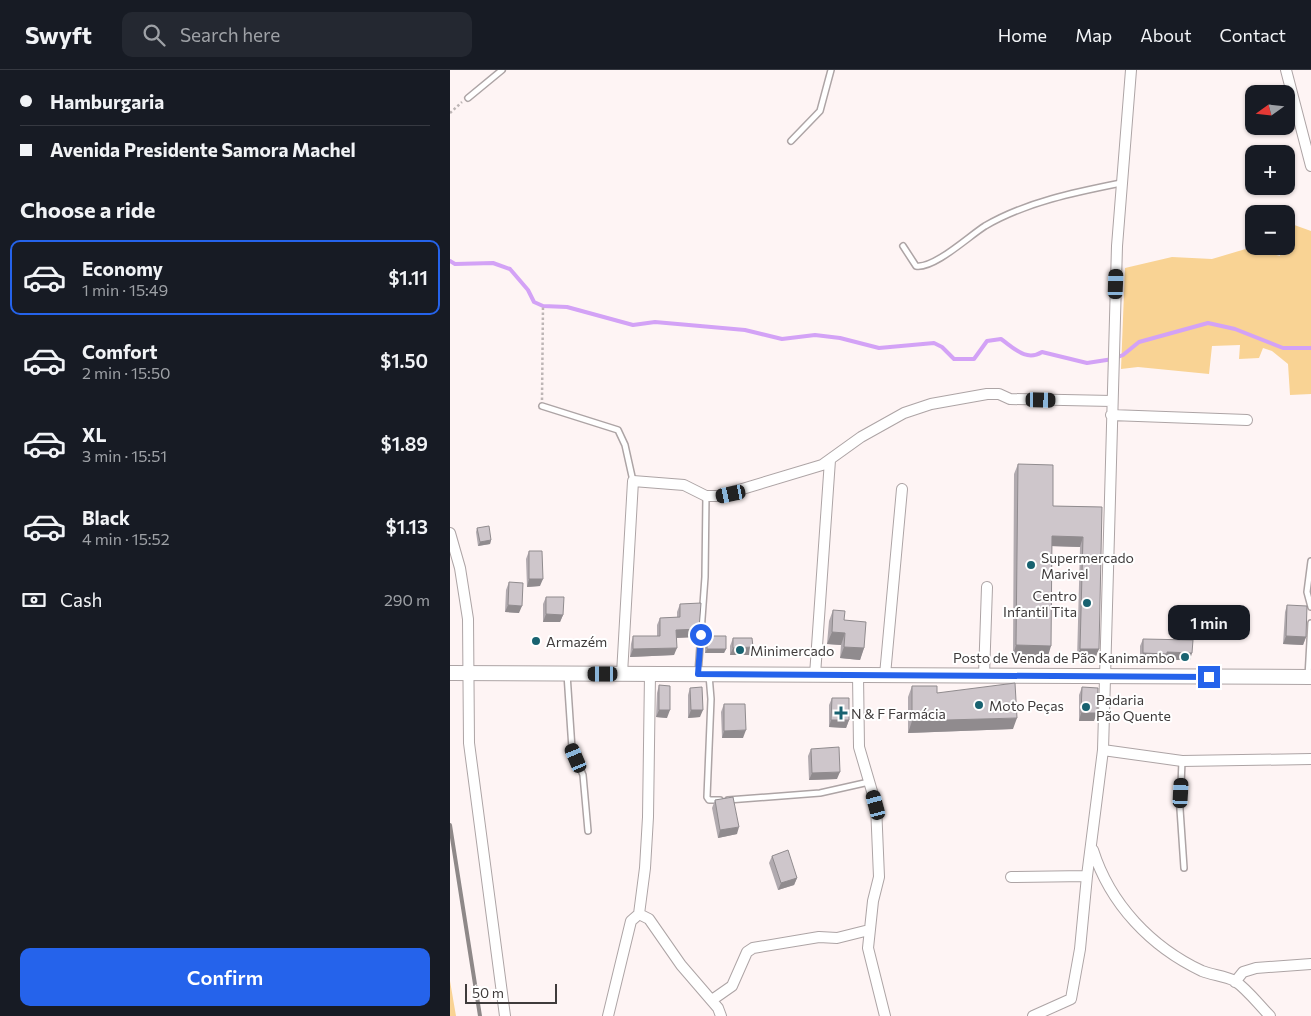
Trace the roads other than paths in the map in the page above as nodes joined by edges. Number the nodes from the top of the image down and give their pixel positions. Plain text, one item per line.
1 (502, 70) edge
2 (830, 70) edge
3 (1131, 70) edge
4 (1286, 70) edge
5 (468, 98) road end
6 (791, 141) dead end
7 (1311, 166) edge
8 (1121, 183) junction
9 (903, 246) dead end
10 (1112, 401) junction
11 (542, 406) road end
12 (1111, 415) junction
13 (1247, 420) dead end
14 (830, 460) junction
15 (633, 481) junction
16 (902, 489) dead end
17 (706, 496) junction
18 (450, 533) edge
19 (1311, 561) edge
20 (987, 587) dead end
21 (1311, 606) edge
22 (1311, 623) edge
23 (451, 673) edge
24 (469, 673) junction
25 (567, 674) junction
26 (622, 674) junction
27 (650, 674) junction
28 (704, 674) junction
29 (815, 675) junction
30 (858, 675) junction
31 (885, 675) junction
32 (984, 676) junction
33 (1106, 676) junction
34 (1310, 677) edge
35 (1103, 750) junction
36 (1311, 759) edge
37 (1182, 761) junction
38 (868, 782) junction
39 (588, 831) dead end
40 (1092, 847) junction
41 (1184, 868) dead end
42 (1087, 876) junction
43 (1010, 877) dead end
44 (639, 914) junction
45 (870, 930) junction
46 (1311, 964) edge
47 (1235, 982) junction
48 (712, 1000) junction
49 (505, 1016) edge
50 (608, 1016) edge
51 (721, 1016) edge
52 (885, 1016) edge
53 (1033, 1016) edge
54 (1270, 1016) edge

1 - 5 lane
2 - 6 lane
3 - 8 street
4 - 7 street
8 - 9 lane
8 - 10 street
10 - 12 street
10 - 14 street
11 - 15 lane
12 - 13 street
12 - 33 street
14 - 17 street
14 - 29 street
15 - 17 street
15 - 26 street
16 - 31 street
17 - 28 lane
18 - 24 street
19 - 21 lane
20 - 32 street
22 - 34 lane
23 - 24 main road
24 - 25 main road
24 - 49 street
25 - 26 main road
25 - 39 lane
26 - 27 main road
27 - 28 main road
27 - 44 street
28 - 29 main road
28 - 38 lane
29 - 30 main road
30 - 31 main road
30 - 38 street
31 - 32 main road
32 - 33 main road
33 - 34 main road
33 - 35 street
35 - 37 street
35 - 40 street
36 - 37 street
37 - 41 lane
38 - 45 street
40 - 42 street
40 - 47 street
42 - 43 street
42 - 53 street
44 - 48 street
44 - 50 street
45 - 48 street
45 - 52 street
46 - 47 street
47 - 54 street
48 - 51 street

